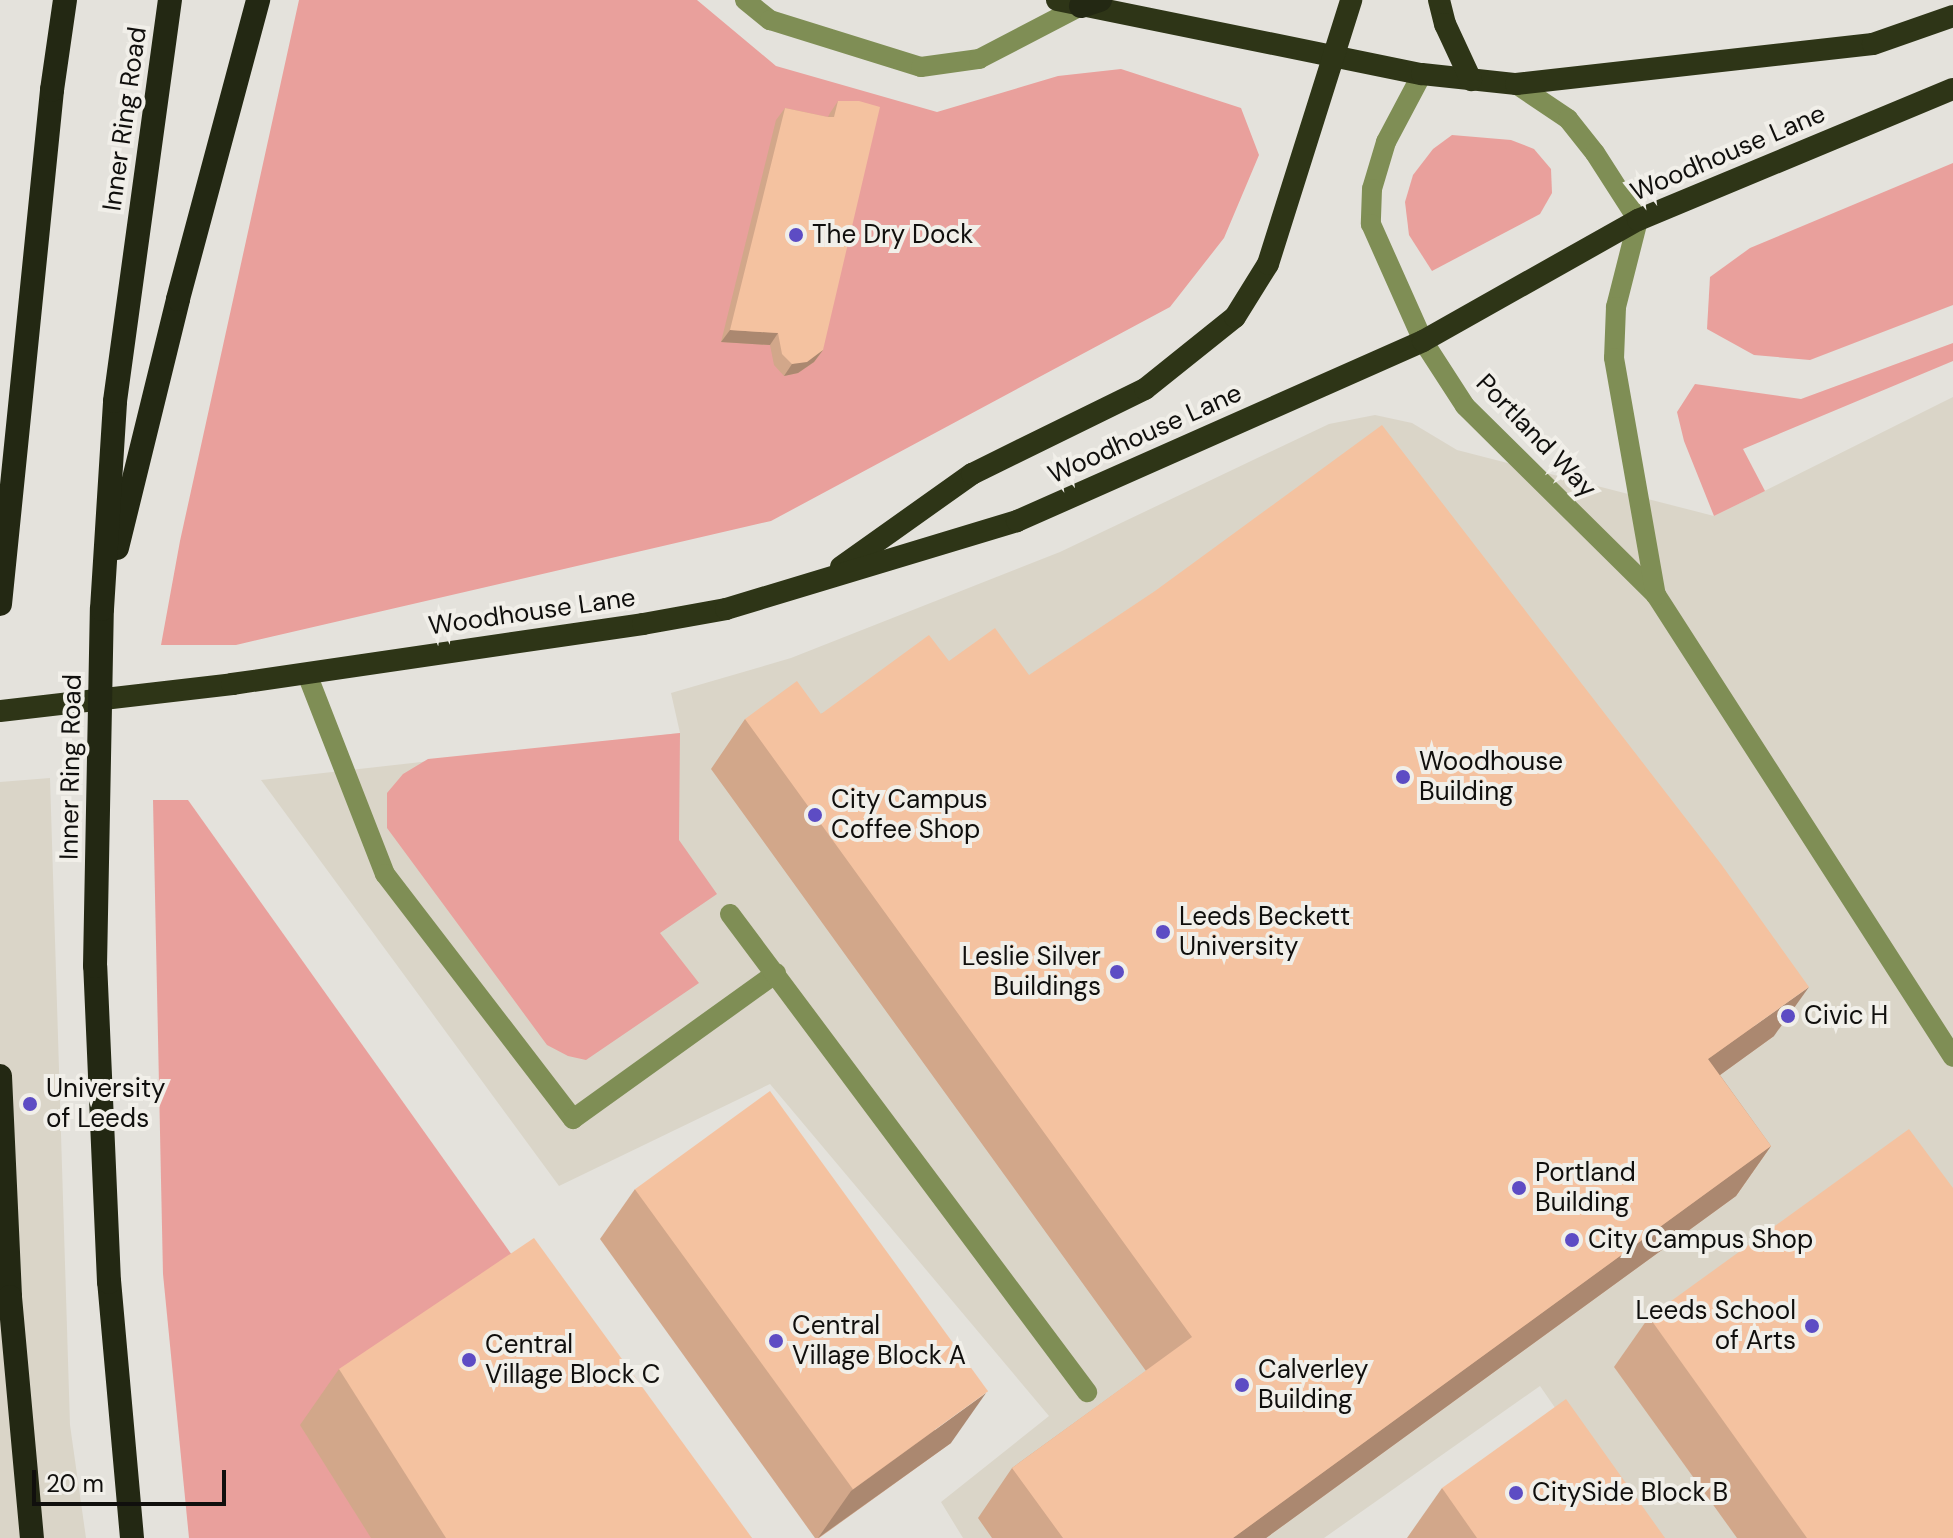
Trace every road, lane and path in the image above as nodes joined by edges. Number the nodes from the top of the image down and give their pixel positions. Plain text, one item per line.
1 (65, 0) edge
2 (170, 0) edge
3 (258, 0) edge
4 (745, 0) edge
5 (1057, 0) edge
6 (1351, 0) edge
7 (1439, 0) edge
8 (1090, 3) edge
9 (1953, 16) edge
10 (1335, 56) junction
11 (1422, 74) junction
12 (1471, 80) junction
13 (1516, 84) junction
14 (1953, 89) edge
15 (1638, 220) junction
16 (1423, 341) junction
17 (827, 577) junction
18 (1656, 595) junction
19 (0, 604) edge
20 (102, 609) junction
21 (307, 674) junction
22 (0, 711) edge
23 (730, 914) dead end
24 (776, 973) junction
25 (1953, 1057) edge
26 (0, 1076) edge
27 (1087, 1392) dead end
28 (32, 1538) edge
29 (132, 1538) edge

1 - 19 highway
2 - 20 highway, Inner Ring Road
3 - 20 highway
4 - 8 street
5 - 8 highway
6 - 10 highway
7 - 12 highway
8 - 10 highway
9 - 13 highway
10 - 11 highway
10 - 17 highway
11 - 12 highway
11 - 16 street, Portland Way
12 - 13 highway
13 - 15 street
14 - 15 highway, Woodhouse Lane
15 - 16 highway, Woodhouse Lane
15 - 18 street, Portland Way
16 - 17 highway, Woodhouse Lane
16 - 18 street, Portland Way
17 - 21 highway, Woodhouse Lane
18 - 25 street, Portland Way
20 - 29 highway, Inner Ring Road
21 - 22 highway, Woodhouse Lane
21 - 24 street
23 - 24 street
24 - 27 street
26 - 28 highway

